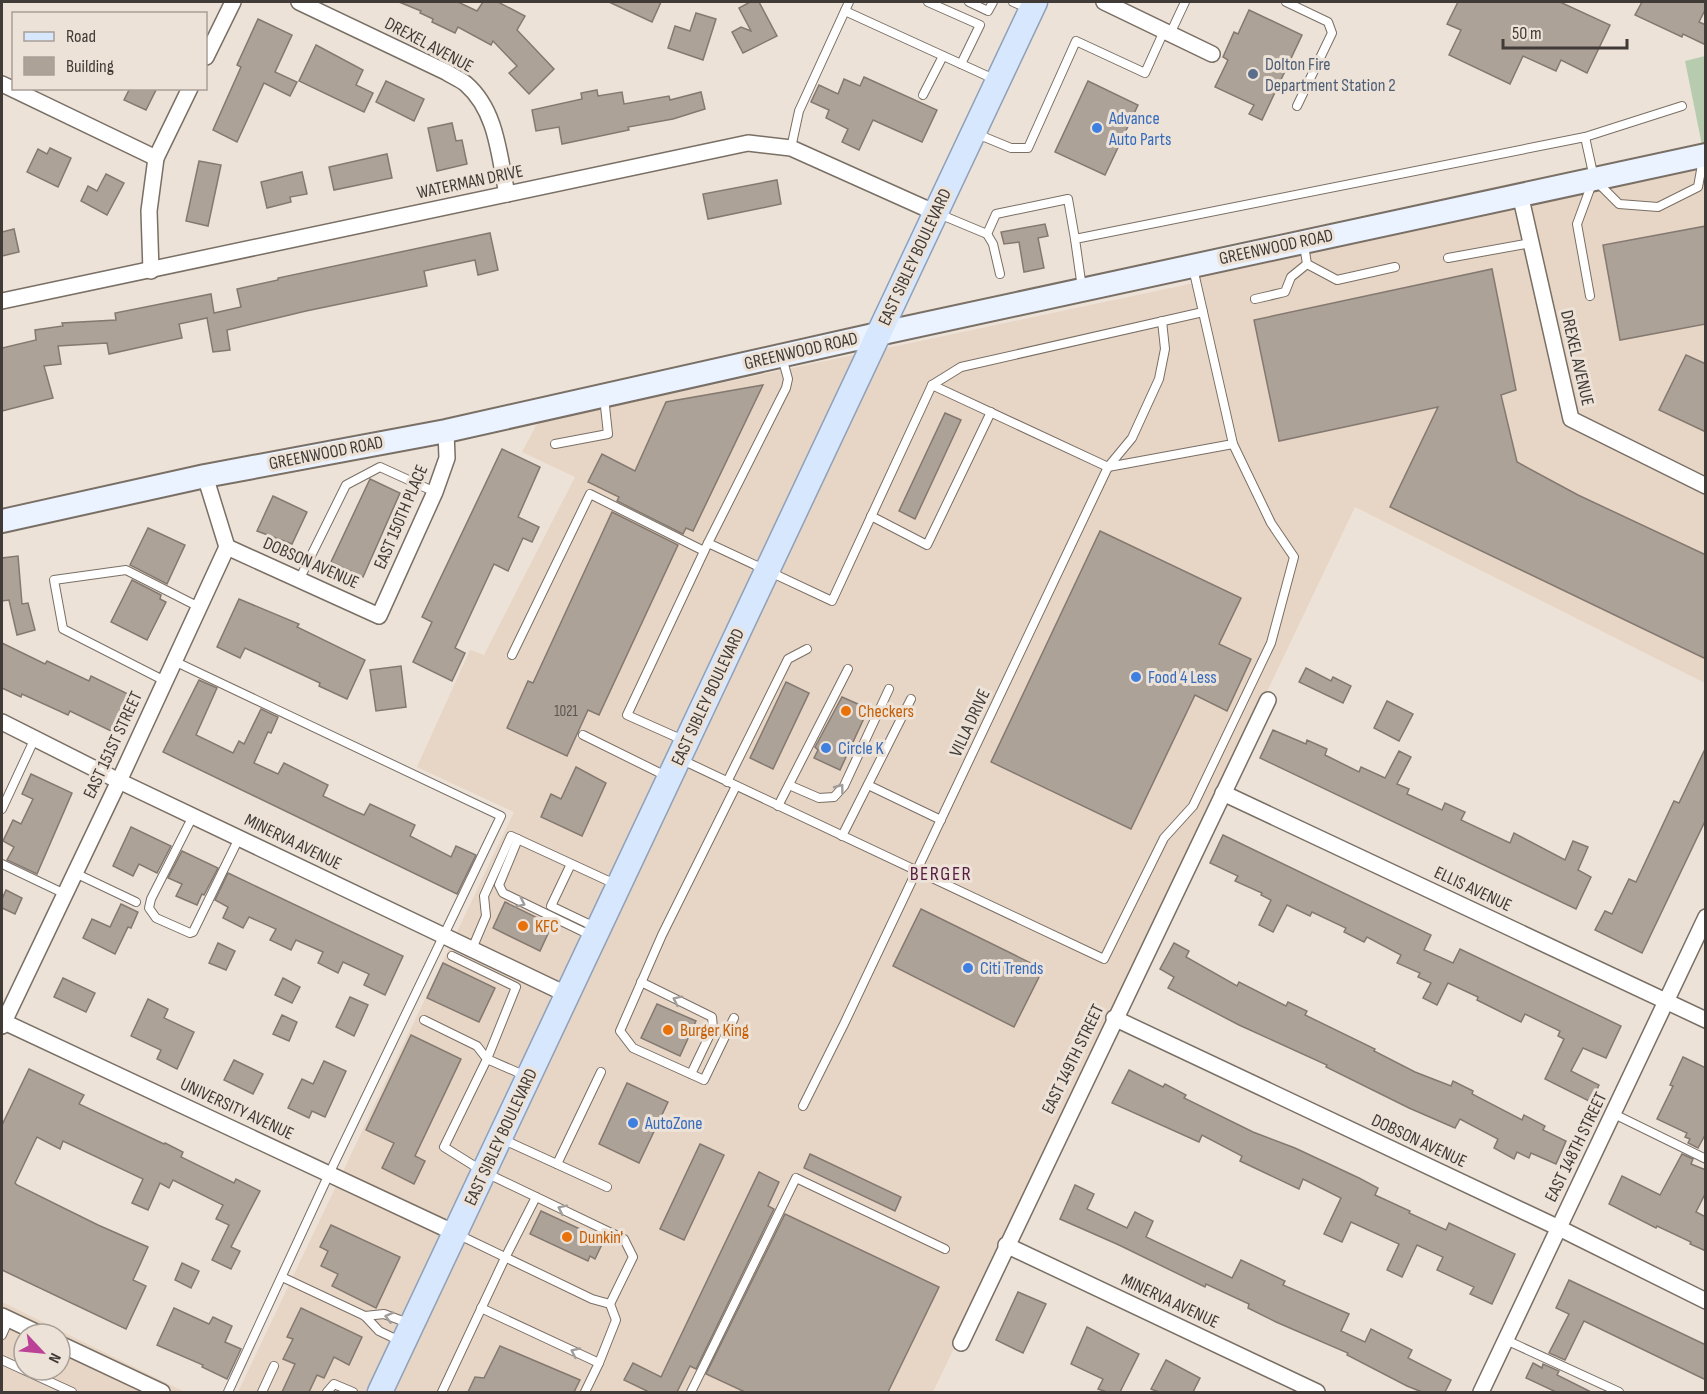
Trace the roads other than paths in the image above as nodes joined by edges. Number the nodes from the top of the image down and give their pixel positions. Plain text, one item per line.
1 (233, 2) edge
2 (299, 2) edge
3 (849, 2) edge
4 (928, 2) edge
5 (969, 2) edge
6 (993, 2) edge
7 (1104, 2) edge
8 (1185, 2) edge
9 (1286, 2) edge
10 (1027, 4) edge
11 (845, 11) junction
12 (1167, 32) junction
13 (1212, 54) dead end
14 (207, 55) edge
15 (943, 56) junction
16 (961, 64) junction
17 (998, 81) junction
18 (14, 90) edge
19 (189, 90) edge
20 (923, 95) dead end
21 (1297, 106) dead end
22 (1682, 106) dead end
23 (973, 133) junction
24 (1585, 137) junction
25 (791, 147) junction
26 (1705, 155) edge
27 (156, 158) junction
28 (1594, 178) junction
29 (507, 194) junction
30 (1520, 194) junction
31 (936, 213) junction
32 (987, 234) junction
33 (1075, 238) junction
34 (1304, 241) junction
35 (1531, 243) junction
36 (1448, 258) dead end
37 (1307, 264) junction
38 (1192, 266) junction
39 (1395, 267) dead end
40 (151, 271) junction
41 (1000, 274) dead end
42 (1082, 290) junction
43 (1590, 296) dead end
44 (1255, 299) dead end
45 (2, 302) edge
46 (1203, 312) junction
47 (1162, 321) junction
48 (878, 334) junction
49 (781, 356) junction
50 (932, 385) junction
51 (604, 396) junction
52 (991, 412) junction
53 (446, 431) junction
54 (555, 444) dead end
55 (1233, 444) junction
56 (1108, 467) junction
57 (205, 476) junction
58 (1706, 486) edge
59 (435, 492) junction
60 (871, 516) junction
61 (2, 521) edge
62 (227, 547) junction
63 (706, 547) junction
64 (767, 571) junction
65 (299, 580) junction
66 (199, 607) junction
67 (379, 616) joint
68 (807, 649) dead end
69 (512, 655) dead end
70 (174, 661) junction
71 (848, 669) dead end
72 (165, 681) junction
73 (889, 689) dead end
74 (911, 699) dead end
75 (1268, 700) dead end
76 (2, 722) edge
77 (583, 735) dead end
78 (35, 738) junction
79 (678, 759) junction
80 (119, 781) junction
81 (727, 782) junction
82 (789, 784) junction
83 (868, 784) junction
84 (736, 786) junction
85 (1223, 793) junction
86 (778, 806) junction
87 (2, 809) edge
88 (193, 816) junction
89 (941, 820) junction
90 (842, 836) junction
91 (239, 838) junction
92 (518, 839) junction
93 (2, 864) edge
94 (571, 864) junction
95 (917, 871) junction
96 (75, 873) junction
97 (619, 886) junction
98 (65, 894) junction
99 (136, 902) dead end
100 (1706, 917) edge
101 (597, 933) junction
102 (444, 936) junction
103 (472, 949) junction
104 (452, 956) dead end
105 (641, 982) junction
106 (568, 995) junction
107 (1667, 1001) junction
108 (735, 1018) dead end
109 (1114, 1018) junction
110 (424, 1020) dead end
111 (1706, 1020) edge
112 (2, 1023) edge
113 (487, 1059) junction
114 (601, 1072) dead end
115 (691, 1074) junction
116 (529, 1078) junction
117 (803, 1106) dead end
118 (1614, 1114) junction
119 (500, 1138) junction
120 (1706, 1159) edge
121 (557, 1164) junction
122 (484, 1172) junction
123 (329, 1174) junction
124 (607, 1187) dead end
125 (536, 1197) junction
126 (1559, 1228) junction
127 (455, 1233) junction
128 (1006, 1245) junction
129 (945, 1249) dead end
130 (505, 1257) junction
131 (282, 1277) junction
132 (1706, 1301) edge
133 (610, 1304) junction
134 (482, 1308) junction
135 (365, 1316) junction
136 (5, 1317) edge
137 (408, 1333) junction
138 (2, 1335) edge
139 (1506, 1340) junction
140 (961, 1342) dead end
141 (72, 1350) edge
142 (2, 1360) edge
143 (598, 1363) junction
144 (274, 1366) dead end
145 (72, 1392) edge
146 (162, 1392) edge
147 (228, 1392) edge
148 (262, 1392) edge
149 (327, 1392) edge
150 (352, 1392) edge
151 (380, 1392) edge
152 (442, 1392) edge
153 (585, 1392) edge
154 (691, 1392) edge
155 (1317, 1392) edge
156 (1481, 1392) edge
157 (1619, 1392) edge

1 - 14 street
2 - 29 street, DREXEL AVENUE
3 - 11 lane
4 - 16 lane
5 - 6 lane
7 - 12 street
8 - 12 lane
9 - 21 lane
10 - 17 main road, EAST SIBLEY BOULEVARD
11 - 15 lane
11 - 25 lane
12 - 13 street
12 - 23 lane
15 - 16 lane
15 - 20 lane
16 - 17 lane
17 - 23 main road, EAST SIBLEY BOULEVARD
18 - 27 street
19 - 27 street
22 - 24 lane
23 - 31 main road, EAST SIBLEY BOULEVARD
24 - 28 lane
24 - 33 lane
25 - 29 street, WATERMAN DRIVE
25 - 31 street, WATERMAN DRIVE
26 - 28 street, GREENWOOD ROAD
26 - 28 lane
27 - 40 street
28 - 30 street, GREENWOOD ROAD
28 - 43 lane
29 - 40 street, WATERMAN DRIVE
30 - 34 street, GREENWOOD ROAD
30 - 35 street, DREXEL AVENUE
31 - 32 lane
31 - 48 main road, EAST SIBLEY BOULEVARD
32 - 33 lane
32 - 41 lane
33 - 42 lane
34 - 37 lane
34 - 38 street, GREENWOOD ROAD
35 - 36 lane
35 - 58 street, DREXEL AVENUE
37 - 39 lane
37 - 44 lane
38 - 42 street, GREENWOOD ROAD
38 - 46 lane
40 - 45 street, WATERMAN DRIVE
42 - 48 street, GREENWOOD ROAD
46 - 47 lane
46 - 55 lane
47 - 50 lane
47 - 56 lane, VILLA DRIVE
48 - 49 street, GREENWOOD ROAD
48 - 64 main road, EAST SIBLEY BOULEVARD
49 - 51 street, GREENWOOD ROAD
49 - 63 lane
50 - 52 lane
50 - 60 lane
51 - 53 street, GREENWOOD ROAD
51 - 54 lane
52 - 56 lane
52 - 60 lane
53 - 57 street, GREENWOOD ROAD
53 - 59 street, EAST 150TH PLACE
55 - 56 lane
55 - 95 lane
56 - 89 lane, VILLA DRIVE
57 - 61 street, GREENWOOD ROAD
57 - 62 street
59 - 65 lane
59 - 67 street, EAST 150TH PLACE
60 - 64 lane
62 - 65 street, DOBSON AVENUE
62 - 66 street, EAST 151ST STREET
63 - 64 lane
63 - 69 lane
63 - 79 lane
64 - 79 main road, EAST SIBLEY BOULEVARD
65 - 67 street, DOBSON AVENUE
66 - 70 street, EAST 151ST STREET
66 - 72 lane
68 - 81 lane
70 - 72 street, EAST 151ST STREET
70 - 102 lane
71 - 82 lane
72 - 80 street, EAST 151ST STREET
82 -> 73 lane
74 - 83 lane
75 - 85 street, EAST 149TH STREET
76 - 78 street, MINERVA AVENUE
77 - 79 lane
78 - 80 street, MINERVA AVENUE
78 - 87 lane
79 - 81 lane
79 - 97 main road, EAST SIBLEY BOULEVARD
80 - 88 street, MINERVA AVENUE
80 - 96 street, EAST 151ST STREET
81 - 84 lane
82 - 86 lane
83 - 89 lane
83 - 90 lane
84 - 86 lane
84 - 105 lane
85 - 107 street, ELLIS AVENUE
85 - 109 street, EAST 149TH STREET
86 - 90 lane
88 - 91 street, MINERVA AVENUE
88 - 91 lane
89 - 95 lane, VILLA DRIVE
90 - 95 lane
91 - 102 street, MINERVA AVENUE
92 - 94 lane
92 -> 101 lane
92 - 103 lane
93 - 98 lane
94 - 97 lane
94 - 101 lane
95 - 117 lane, VILLA DRIVE
96 - 98 street, EAST 151ST STREET
96 - 99 lane
97 - 101 main road, EAST SIBLEY BOULEVARD
98 - 112 street, EAST 151ST STREET
100 - 107 street, EAST 148TH STREET
101 - 106 main road, EAST SIBLEY BOULEVARD
102 - 103 street, MINERVA AVENUE
102 - 123 lane
103 - 106 street, MINERVA AVENUE
104 - 113 lane
105 - 115 lane
115 -> 105 lane
106 - 116 main road, EAST SIBLEY BOULEVARD
107 - 111 street, ELLIS AVENUE
107 - 118 street, EAST 148TH STREET
108 - 115 lane
109 - 126 street, DOBSON AVENUE
109 - 128 street, EAST 149TH STREET
110 - 113 lane
112 - 123 street, UNIVERSITY AVENUE
113 - 116 lane
113 - 122 lane
114 - 121 lane
116 - 119 main road, EAST SIBLEY BOULEVARD
118 - 120 lane
118 - 126 street, EAST 148TH STREET
119 - 121 lane
119 - 122 main road, EAST SIBLEY BOULEVARD
121 - 124 lane
122 - 125 lane
122 - 127 main road, EAST SIBLEY BOULEVARD
123 - 127 street, UNIVERSITY AVENUE
123 - 131 lane
125 - 130 lane
133 -> 125 lane
126 - 132 street, DOBSON AVENUE
126 - 139 street, EAST 148TH STREET
127 - 130 lane
127 - 137 main road, EAST SIBLEY BOULEVARD
128 - 140 street, EAST 149TH STREET
128 - 155 street, MINERVA AVENUE
129 - 154 lane
130 - 133 lane
130 - 134 lane
131 - 135 lane
131 - 147 lane
133 - 143 lane
143 -> 134 lane
134 - 152 lane
135 - 137 lane
137 -> 135 lane
136 - 138 lane
137 - 151 main road, EAST SIBLEY BOULEVARD
139 - 156 street, EAST 148TH STREET
139 - 157 lane
141 - 146 street
142 - 145 lane
143 - 153 lane
144 - 148 lane
149 - 150 lane

